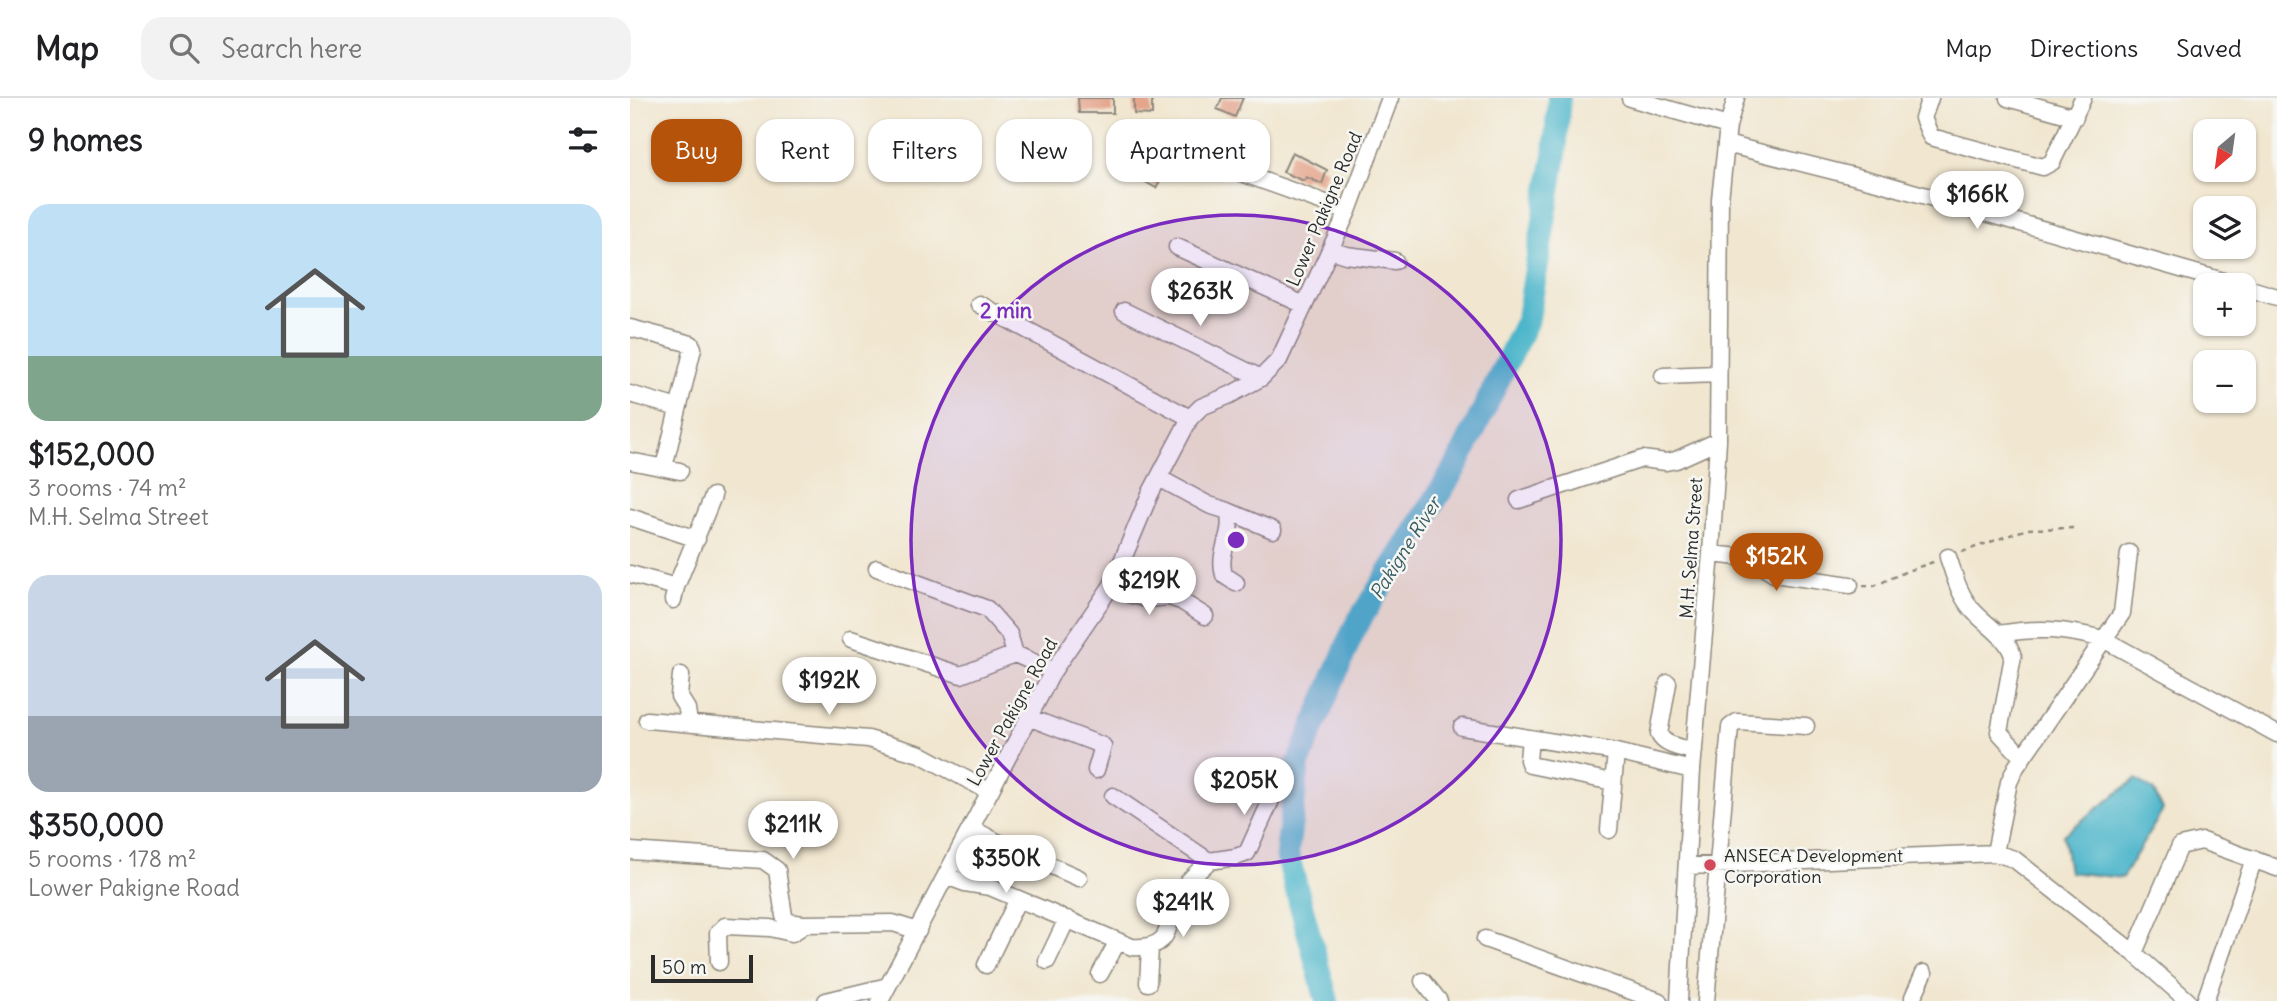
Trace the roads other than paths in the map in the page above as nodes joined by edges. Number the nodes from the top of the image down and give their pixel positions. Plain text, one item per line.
1 (1390, 98) edge
2 (1630, 98) edge
3 (1736, 98) edge
4 (1930, 98) edge
5 (2008, 98) edge
6 (2083, 98) edge
7 (2075, 117) junction
8 (1728, 126) junction
9 (1726, 144) junction
10 (1267, 182) edge
11 (1348, 211) junction
12 (1177, 247) dead end
13 (1330, 250) junction
14 (1395, 261) dead end
15 (2195, 273) edge
16 (2256, 291) edge
17 (2277, 297) edge
18 (979, 304) dead end
19 (1304, 305) junction
20 (1124, 311) dead end
21 (630, 328) edge
22 (1717, 374) junction
23 (1664, 376) dead end
24 (1261, 378) junction
25 (630, 394) edge
26 (678, 408) junction
27 (1190, 418) junction
28 (1718, 441) junction
29 (630, 461) edge
30 (1159, 478) junction
31 (713, 496) dead end
32 (1519, 500) dead end
33 (1228, 511) junction
34 (630, 517) edge
35 (1273, 530) dead end
36 (696, 539) junction
37 (2129, 553) dead end
38 (1711, 554) junction
39 (1948, 557) dead end
40 (877, 568) dead end
41 (630, 574) edge
42 (1236, 583) dead end
43 (1112, 585) junction
44 (1850, 585) dead end
45 (1205, 616) dead end
46 (1998, 634) junction
47 (851, 639) dead end
48 (2103, 639) junction
49 (1016, 654) junction
50 (1053, 671) junction
51 (681, 675) dead end
52 (1668, 683) dead end
53 (1028, 717) junction
54 (647, 720) dead end
55 (689, 723) junction
56 (1806, 726) dead end
57 (1462, 727) dead end
58 (2277, 734) edge
59 (1530, 738) junction
60 (1694, 751) junction
61 (1616, 752) junction
62 (2022, 757) junction
63 (1096, 770) dead end
64 (1692, 770) junction
65 (1282, 776) dead end
66 (1613, 782) junction
67 (990, 792) junction
68 (1113, 796) dead end
69 (971, 828) junction
70 (1609, 830) dead end
71 (631, 851) edge
72 (1995, 853) junction
73 (2254, 859) junction
74 (954, 860) junction
75 (1209, 861) junction
76 (1717, 864) junction
77 (1688, 866) junction
78 (2277, 867) edge
79 (946, 876) junction
80 (1079, 878) dead end
81 (990, 887) junction
82 (1018, 899) junction
83 (1067, 919) junction
84 (803, 924) junction
85 (918, 931) junction
86 (1485, 939) dead end
87 (1118, 941) junction
88 (1150, 948) junction
89 (2134, 953) junction
90 (1047, 961) dead end
91 (719, 962) dead end
92 (986, 965) dead end
93 (1924, 973) dead end
94 (1100, 974) dead end
95 (1423, 981) dead end
96 (1148, 983) dead end
97 (888, 986) junction
98 (826, 1001) edge
99 (880, 1001) edge
100 (1439, 1001) edge
101 (1659, 1001) edge
102 (1679, 1001) edge
103 (1706, 1001) edge
104 (1913, 1001) edge
105 (2188, 1001) edge
106 (2205, 1001) edge

1 - 11 street, Lower Pakigne Road
2 - 8 street
3 - 8 street, M.H. Selma Street
4 - 7 street
5 - 7 street
6 - 7 street
8 - 9 street, M.H. Selma Street
9 - 15 street
9 - 22 street, M.H. Selma Street
10 - 11 street
11 - 13 street, Lower Pakigne Road
12 - 19 street
13 - 14 street
13 - 19 street, Lower Pakigne Road
16 - 17 street
18 - 27 street
19 - 24 street, Lower Pakigne Road
20 - 24 street
21 - 26 street
22 - 23 street
22 - 28 street, M.H. Selma Street
24 - 27 street, Lower Pakigne Road
25 - 26 street
26 - 29 street
27 - 30 street, Lower Pakigne Road
28 - 32 street
28 - 38 street, M.H. Selma Street
30 - 33 street
30 - 43 street, Lower Pakigne Road
31 - 36 street
33 - 35 street
33 - 42 street
34 - 36 street
36 - 41 street
37 - 48 street
38 - 44 street
38 - 60 street, M.H. Selma Street
39 - 46 street
40 - 49 street
43 - 45 street
43 - 50 street, Lower Pakigne Road
46 - 48 street
46 - 62 street
47 - 49 street
48 - 58 street
48 - 62 street
49 - 50 street
50 - 53 street, Lower Pakigne Road
51 - 55 street
52 - 60 street
53 - 63 street
53 - 67 street, Lower Pakigne Road
54 - 55 street
55 - 67 street
56 - 76 street
57 - 59 street
59 - 61 street
59 - 66 street
60 - 64 street, M.H. Selma Street
61 - 64 street
61 - 66 street
62 - 72 street
64 - 77 street, M.H. Selma Street
65 - 75 street
66 - 70 street
67 - 69 street, Lower Pakigne Road
68 - 75 street
69 - 74 street, Lower Pakigne Road
69 - 80 street
71 - 84 street
72 - 76 street
72 - 89 street
73 - 78 street
73 - 89 street
73 - 106 street
74 - 79 street, Lower Pakigne Road
74 - 81 street
75 - 88 street
76 - 77 street
76 - 103 street
77 - 102 street, M.H. Selma Street
79 - 81 street
79 - 85 street, Lower Pakigne Road
81 - 82 street
82 - 83 street
82 - 92 street
83 - 87 street
83 - 90 street
84 - 85 street
84 - 91 street
85 - 97 street, Lower Pakigne Road
86 - 101 street
87 - 88 street
87 - 94 street
88 - 96 street
89 - 105 street
93 - 104 street
95 - 100 street
97 - 98 street
97 - 99 street, Lower Pakigne Road

